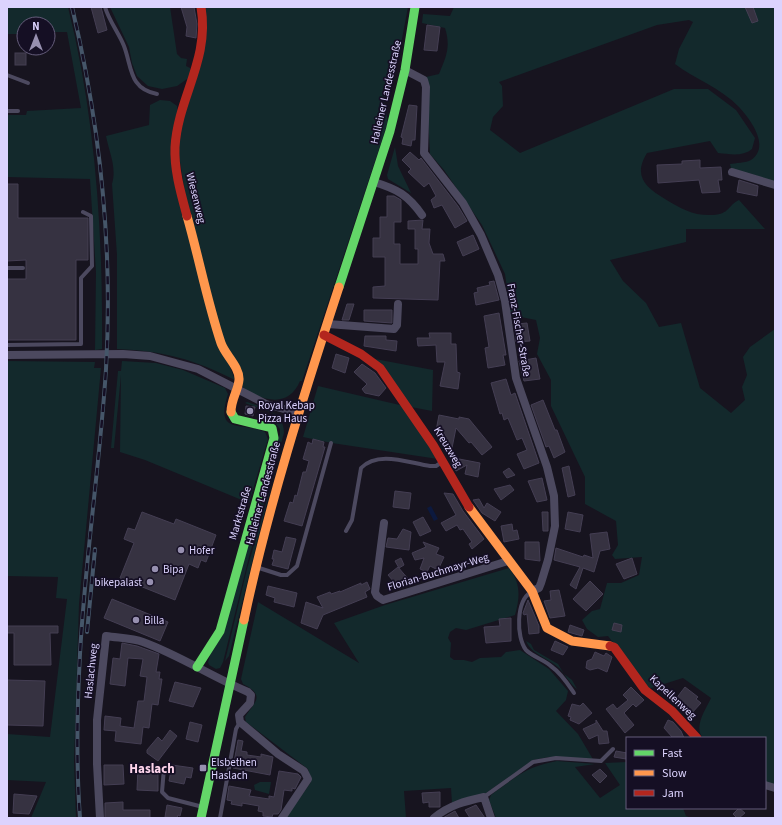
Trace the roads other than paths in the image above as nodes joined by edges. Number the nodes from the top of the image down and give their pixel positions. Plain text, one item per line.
1 (105, 7) edge
2 (201, 7) edge
3 (416, 7) edge
4 (405, 70) junction
5 (7, 75) edge
6 (28, 83) dead end
7 (157, 94) dead end
8 (7, 111) edge
9 (18, 111) dead end
10 (732, 172) dead end
11 (374, 182) junction
12 (775, 185) edge
13 (83, 212) dead end
14 (422, 215) dead end
15 (7, 268) edge
16 (23, 268) dead end
17 (398, 304) dead end
18 (328, 324) junction
19 (324, 335) junction
20 (7, 345) edge
21 (7, 356) edge
22 (237, 390) junction
23 (298, 413) junction
24 (331, 443) dead end
25 (443, 462) junction
26 (384, 523) dead end
27 (346, 531) dead end
28 (508, 561) junction
29 (255, 566) junction
30 (532, 591) junction
31 (197, 667) junction
32 (229, 684) junction
33 (574, 693) dead end
34 (240, 722) junction
35 (697, 737) edge
36 (613, 749) dead end
37 (164, 768) dead end
38 (484, 797) junction
39 (204, 807) junction
40 (100, 818) edge
41 (201, 818) edge
42 (220, 818) edge
43 (282, 818) edge
44 (434, 818) edge
45 (491, 818) edge

1 - 7 lane
2 - 22 street, Wiesenweg
3 - 4 street, Halleiner Landesstraße
4 - 11 street, Halleiner Landesstraße
4 - 30 street, Franz-Fischer-Straße
5 - 6 lane
8 - 9 lane
10 - 12 street
11 - 14 street
11 - 18 street, Halleiner Landesstraße
13 - 20 lane
15 - 16 lane
17 - 18 street
18 - 19 street, Halleiner Landesstraße
19 - 23 street, Halleiner Landesstraße
19 - 25 street, Kreuzweg
21 - 22 street
22 - 23 street
22 - 31 street, Marktstraße
23 - 29 street, Halleiner Landesstraße
24 - 29 lane
25 - 27 lane
25 - 28 street, Kreuzweg
26 - 28 street, Florian-Buchmayr-Weg
28 - 30 street, Kreuzweg
29 - 32 street, Halleiner Landesstraße
30 - 33 lane
30 - 35 street, Kapellenweg
31 - 32 street, Haslachweg
31 - 40 street, Haslachweg
32 - 34 street, Haslachweg
32 - 39 street, Halleiner Landesstraße
34 - 42 lane
34 - 43 street
36 - 38 lane
37 - 39 lane
38 - 44 street
38 - 45 street
39 - 41 street, Halleiner Landesstraße

